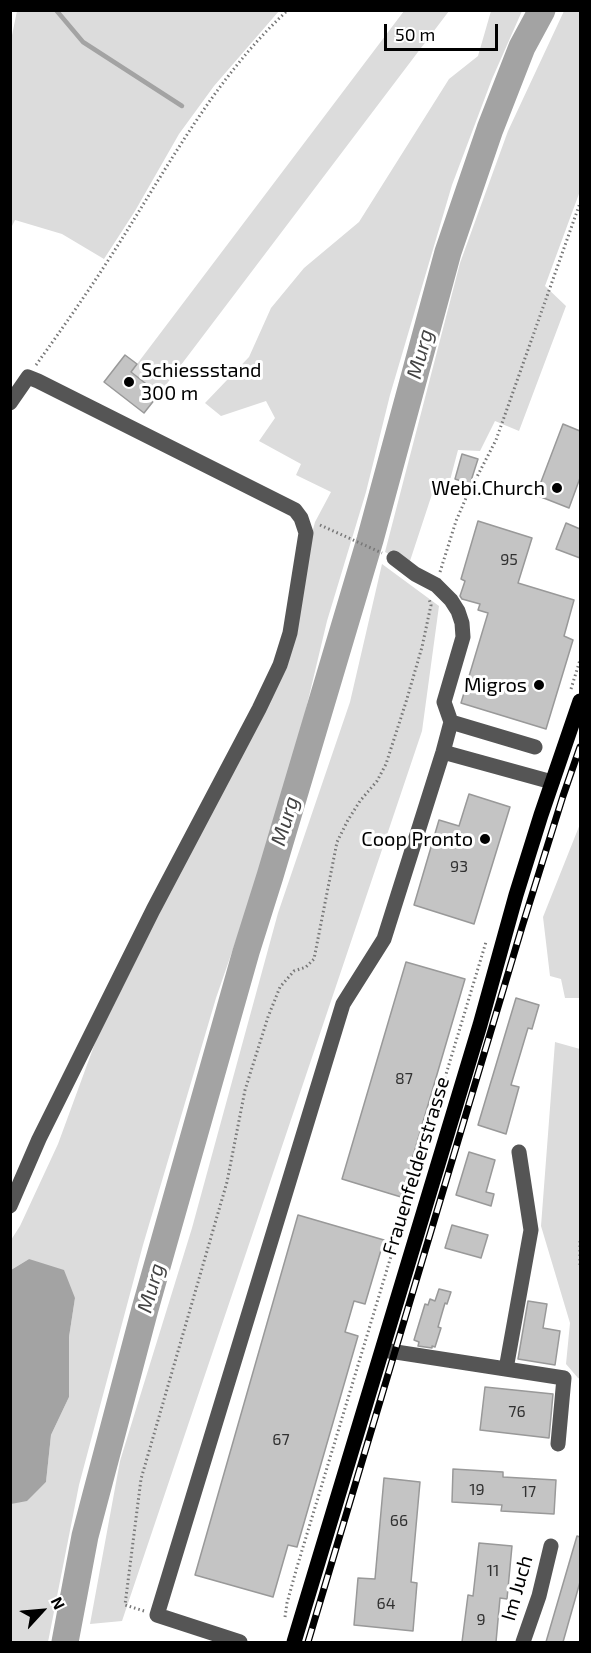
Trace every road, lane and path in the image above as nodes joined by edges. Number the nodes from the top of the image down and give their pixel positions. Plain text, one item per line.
1 (288, 10) edge
2 (580, 203) edge
3 (28, 377) junction
4 (10, 403) edge
5 (301, 518) junction
6 (393, 558) joint
7 (415, 574) junction
8 (436, 585) junction
9 (580, 701) edge
10 (451, 722) junction
11 (535, 747) dead end
12 (443, 752) junction
13 (552, 782) junction
14 (486, 942) dead end
15 (519, 1152) dead end
16 (10, 1206) edge
17 (580, 1240) edge
18 (580, 1265) edge
19 (383, 1350) junction
20 (506, 1370) junction
21 (558, 1444) dead end
22 (552, 1546) dead end
23 (157, 1615) junction
24 (284, 1622) dead end
25 (240, 1642) edge
26 (294, 1642) edge
27 (523, 1642) edge

1 - 3 path
2 - 8 path
3 - 4 street
3 - 5 street
5 - 6 path
5 - 16 street
6 - 7 street
7 - 8 street
7 - 23 path
8 - 10 street
9 - 13 main road, Frauenfelderstrasse
10 - 11 street
10 - 12 street
12 - 13 street
12 - 23 street
13 - 19 main road, Frauenfelderstrasse
14 - 24 path
15 - 20 street
17 - 18 path
19 - 20 street
19 - 26 main road, Frauenfelderstrasse
20 - 21 street
22 - 27 street, Im Juch
23 - 25 street

